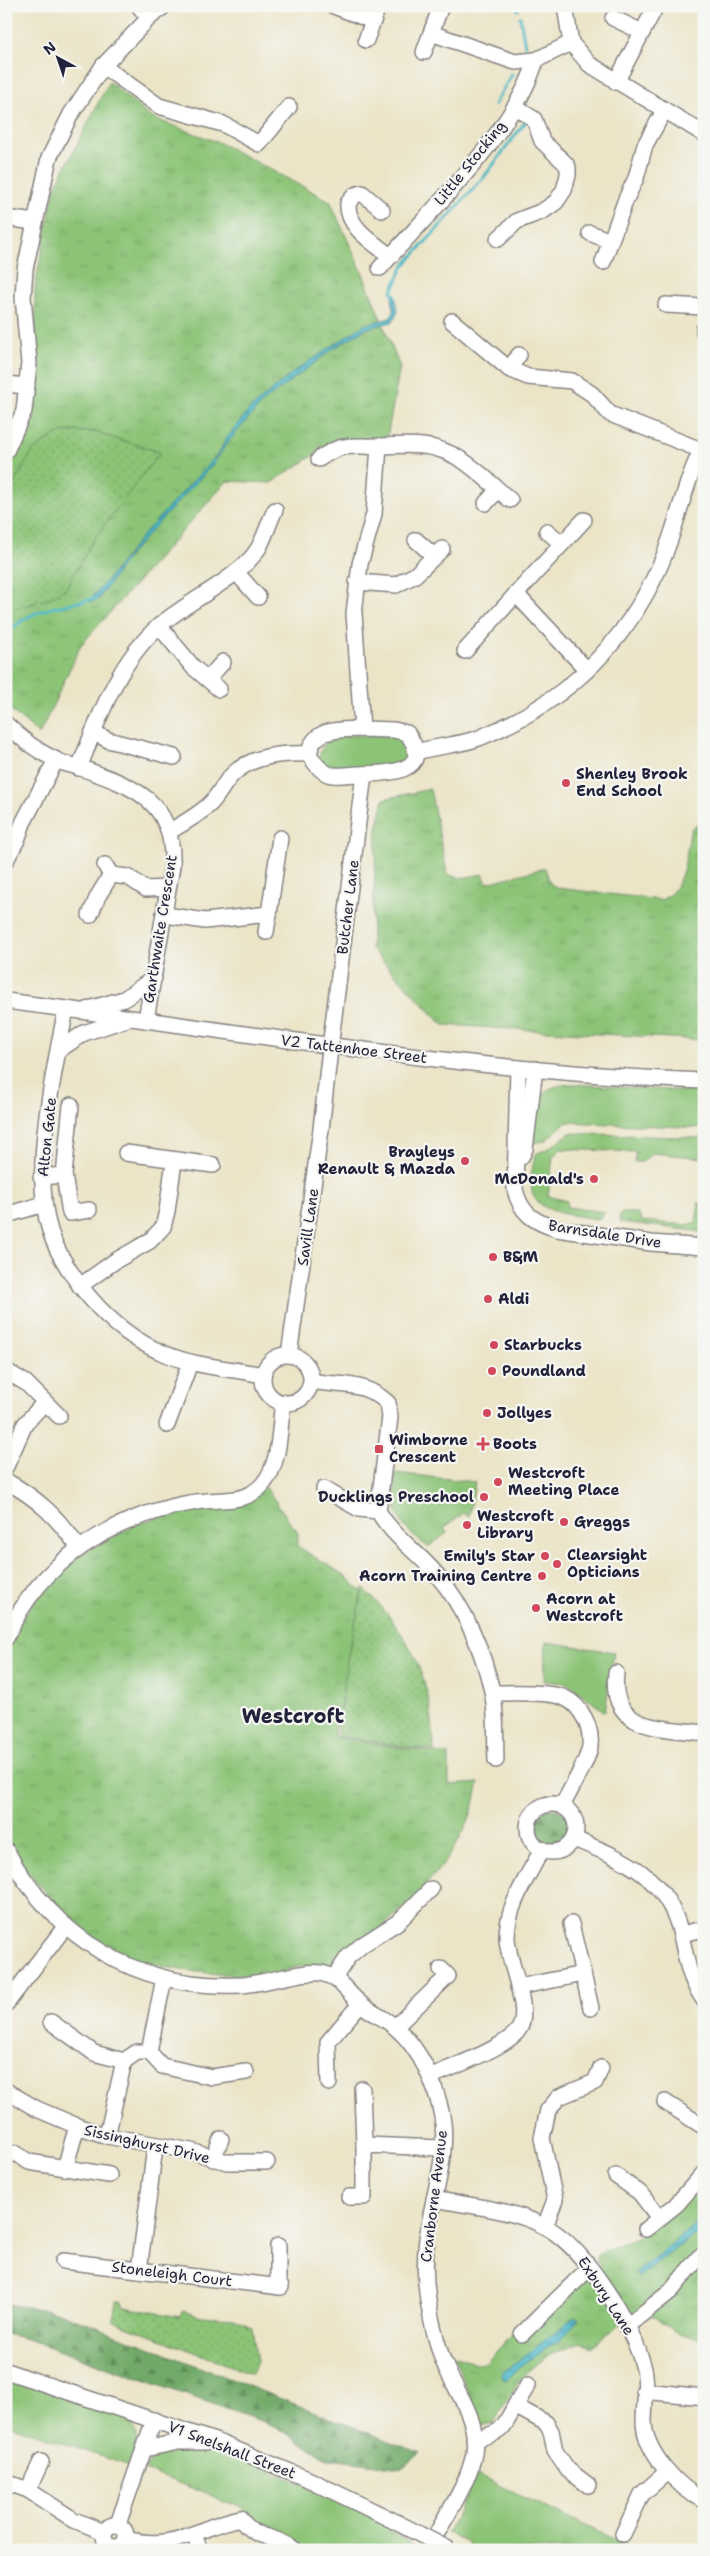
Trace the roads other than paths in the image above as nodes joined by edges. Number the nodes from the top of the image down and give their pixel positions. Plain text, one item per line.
1 (139, 6) edge
2 (164, 6) edge
3 (334, 6) edge
4 (378, 6) edge
5 (441, 6) edge
6 (565, 6) edge
7 (656, 6) edge
8 (149, 18) junction
9 (612, 18) dead end
10 (373, 21) junction
11 (642, 32) junction
12 (431, 33) junction
13 (366, 40) dead end
14 (571, 43) junction
15 (424, 52) dead end
16 (536, 60) junction
17 (103, 66) junction
18 (616, 82) junction
19 (289, 107) dead end
20 (515, 107) junction
21 (664, 111) junction
22 (703, 133) edge
23 (382, 210) dead end
24 (6, 218) edge
25 (34, 222) junction
26 (590, 234) dead end
27 (498, 239) dead end
28 (610, 241) junction
29 (390, 256) junction
30 (603, 262) dead end
31 (380, 268) dead end
32 (666, 305) dead end
33 (704, 307) edge
34 (452, 321) dead end
35 (519, 355) dead end
36 (509, 368) junction
37 (6, 384) edge
38 (27, 386) junction
39 (379, 446) junction
40 (702, 447) edge
41 (6, 451) edge
42 (319, 459) dead end
43 (498, 490) junction
44 (510, 500) dead end
45 (486, 503) dead end
46 (274, 510) dead end
47 (584, 520) dead end
48 (547, 531) dead end
49 (416, 540) dead end
50 (562, 544) junction
51 (236, 572) junction
52 (357, 582) junction
53 (516, 594) junction
54 (258, 597) dead end
55 (159, 626) junction
56 (465, 651) dead end
57 (223, 662) dead end
58 (588, 670) junction
59 (6, 724) edge
60 (362, 729) junction
61 (93, 732) junction
62 (416, 752) junction
63 (309, 754) junction
64 (174, 757) dead end
65 (56, 760) junction
66 (79, 768) junction
67 (364, 774) junction
68 (23, 823) junction
69 (170, 831) junction
70 (6, 838) edge
71 (280, 838) dead end
72 (6, 860) edge
73 (168, 888) junction
74 (268, 914) junction
75 (166, 915) junction
76 (90, 916) dead end
77 (266, 932) dead end
78 (154, 978) junction
79 (6, 1001) edge
80 (66, 1009) junction
81 (83, 1011) junction
82 (140, 1019) junction
83 (331, 1040) joint
84 (59, 1050) junction
85 (518, 1068) junction
86 (534, 1069) junction
87 (704, 1081) edge
88 (71, 1105) dead end
89 (126, 1153) dead end
90 (174, 1161) junction
91 (213, 1165) dead end
92 (516, 1170) junction
93 (64, 1175) junction
94 (41, 1177) junction
95 (44, 1204) junction
96 (89, 1210) dead end
97 (6, 1215) edge
98 (704, 1247) edge
99 (80, 1286) junction
100 (289, 1355) junction
101 (190, 1363) junction
102 (6, 1371) edge
103 (263, 1375) junction
104 (312, 1381) junction
105 (44, 1403) junction
106 (283, 1403) junction
107 (166, 1415) dead end
108 (59, 1416) dead end
109 (6, 1466) edge
110 (6, 1481) edge
111 (324, 1489) dead end
112 (378, 1511) junction
113 (79, 1548) junction
114 (7, 1635) edge
115 (616, 1672) dead end
116 (492, 1693) junction
117 (704, 1734) edge
118 (496, 1760) dead end
119 (562, 1806) junction
120 (574, 1839) junction
121 (542, 1849) junction
122 (6, 1850) edge
123 (10, 1866) edge
124 (431, 1889) dead end
125 (571, 1924) dead end
126 (65, 1927) junction
127 (704, 1929) edge
128 (681, 1934) junction
129 (441, 1969) dead end
130 (583, 1974) junction
131 (164, 1978) junction
132 (334, 1978) junction
133 (518, 1987) junction
134 (704, 2000) edge
135 (6, 2004) edge
136 (360, 2004) junction
137 (591, 2008) dead end
138 (52, 2022) dead end
139 (395, 2027) junction
140 (149, 2052) junction
141 (124, 2060) junction
142 (601, 2068) dead end
143 (246, 2072) dead end
144 (430, 2077) junction
145 (329, 2083) dead end
146 (362, 2089) dead end
147 (6, 2092) edge
148 (666, 2102) dead end
149 (76, 2126) junction
150 (704, 2128) edge
151 (107, 2136) junction
152 (221, 2139) dead end
153 (364, 2146) junction
154 (155, 2147) junction
155 (442, 2148) junction
156 (15, 2153) dead end
157 (213, 2159) junction
158 (267, 2162) dead end
159 (65, 2168) junction
160 (704, 2173) edge
161 (109, 2175) dead end
162 (616, 2176) dead end
163 (349, 2197) dead end
164 (434, 2199) junction
165 (659, 2218) junction
166 (545, 2226) junction
167 (646, 2229) dead end
168 (278, 2246) dead end
169 (704, 2256) edge
170 (63, 2261) dead end
171 (589, 2268) junction
172 (139, 2270) junction
173 (627, 2326) junction
174 (522, 2334) dead end
175 (6, 2370) edge
176 (528, 2385) dead end
177 (644, 2391) junction
178 (704, 2398) edge
179 (515, 2406) junction
180 (154, 2420) junction
181 (474, 2439) junction
182 (215, 2442) junction
183 (145, 2449) junction
184 (41, 2462) dead end
185 (667, 2472) junction
186 (6, 2482) edge
187 (588, 2485) dead end
188 (28, 2490) junction
189 (704, 2501) edge
190 (118, 2524) junction
191 (104, 2532) junction
192 (623, 2534) dead end
193 (194, 2535) junction
194 (126, 2539) junction
195 (110, 2548) edge
196 (200, 2550) edge
197 (294, 2550) edge
198 (428, 2550) edge
199 (450, 2550) edge

1 - 8 street
2 - 8 street
3 - 10 street
4 - 10 street
5 - 12 street
6 - 14 street
7 - 11 street
8 - 17 street
9 - 11 street
10 - 13 street
11 - 18 street
12 - 15 street
12 - 16 street
14 - 16 street
14 - 18 street
16 - 20 street, Little Stocking
17 - 19 street
17 - 25 street
18 - 21 street
20 - 27 street
20 - 29 street, Little Stocking
21 - 22 street
21 - 28 street
23 - 29 street
24 - 25 street
25 - 38 street
26 - 28 street
28 - 30 street
29 - 31 street, Little Stocking
32 - 33 street
34 - 36 street
35 - 36 street
36 - 40 street
37 - 38 street
38 - 41 street
39 - 42 street
39 - 43 street
39 - 52 street
40 - 58 street
43 - 44 street
43 - 45 street
46 - 51 street
47 - 50 street
48 - 50 street
49 - 52 street
50 - 53 street
51 - 54 street
51 - 55 street
52 - 60 street
53 - 56 street
53 - 58 street
55 - 57 street
55 - 61 street
58 - 62 street
59 - 65 street, Garthwaite Crescent
60 - 62 street
60 - 63 street
61 - 64 street
61 - 66 street
62 - 67 street
63 - 67 street
63 - 69 street
65 - 66 street, Garthwaite Crescent
65 - 68 street
66 - 69 street, Garthwaite Crescent
67 - 83 street, Butcher Lane
68 - 70 street
68 - 72 street
69 - 73 street, Garthwaite Crescent
71 - 74 street
73 - 75 street, Garthwaite Crescent
73 - 76 street
74 - 75 street
74 - 77 street
75 - 78 street, Garthwaite Crescent
78 - 81 street
78 - 82 street, Garthwaite Crescent
79 - 80 street, V2 Tattenhoe Street
80 - 81 street, V2 Tattenhoe Street
80 - 84 street, Alton Gate
81 - 82 street, V2 Tattenhoe Street
82 - 84 street
82 - 85 street, V2 Tattenhoe Street
83 - 100 street, Savill Lane, bridge
84 - 94 street, Alton Gate
85 - 86 street, V2 Tattenhoe Street
85 - 92 street, Barnsdale Drive
86 - 87 street, V2 Tattenhoe Street
86 - 92 street, Barnsdale Drive
88 - 93 street
89 - 90 street
90 - 91 street
90 - 99 street
92 - 98 street, Barnsdale Drive
93 - 94 street
93 - 96 street
94 - 95 street, Alton Gate
95 - 97 street
95 - 99 street, Alton Gate
99 - 101 street, Alton Gate
100 - 103 street
100 - 104 street
101 - 103 street, Alton Gate
101 - 107 street
102 - 105 street
103 - 106 street
104 - 106 street
104 - 112 street
105 - 108 street
105 - 109 street
106 - 113 street
110 - 113 street
111 - 112 street
112 - 116 street
113 - 114 street
115 - 117 street
116 - 118 street
116 - 119 street
119 - 120 street
119 - 121 street
120 - 121 street
120 - 128 street
121 - 133 street
122 - 123 street
123 - 126 street
124 - 132 street
125 - 130 street
126 - 131 street
126 - 135 street
127 - 128 street
128 - 134 street
129 - 139 street
130 - 133 street
130 - 137 street
131 - 132 street
131 - 140 street
132 - 136 street, Cranborne Avenue
133 - 144 street
136 - 139 street, Cranborne Avenue
136 - 145 street
138 - 141 street
139 - 144 street, Cranborne Avenue
140 - 141 street
140 - 143 street
141 - 151 street
142 - 166 street
144 - 155 street, Cranborne Avenue
146 - 153 street
147 - 149 street, Sissinghurst Drive
148 - 150 street
149 - 151 street, Sissinghurst Drive
149 - 159 street
151 - 154 street, Sissinghurst Drive
152 - 157 street
153 - 155 street
153 - 163 street
154 - 157 street, Sissinghurst Drive
154 - 172 street
155 - 164 street, Cranborne Avenue
156 - 159 street
157 - 158 street, Sissinghurst Drive
159 - 161 street
160 - 165 street
162 - 165 street
164 - 166 street, Exbury Lane
164 - 181 street, Cranborne Avenue
165 - 167 street
166 - 171 street, Exbury Lane
168 - 172 street, Stoneleigh Court
169 - 173 street
170 - 172 street, Stoneleigh Court
171 - 173 street, Exbury Lane
171 - 174 street
173 - 177 street, Exbury Lane
175 - 180 street, V1 Snelshall Street
176 - 179 street
177 - 178 street
177 - 185 street, Exbury Lane
179 - 181 street
179 - 187 street
180 - 182 street, V1 Snelshall Street
180 - 183 street
181 - 198 street, Cranborne Avenue
182 - 183 street
182 - 199 street, V1 Snelshall Street, bridge
183 - 190 street
184 - 188 street
185 - 189 street, Exbury Lane
185 - 192 street
186 - 188 street
188 - 191 street
190 - 191 street
190 - 194 street
191 - 195 street
193 - 194 street
193 - 196 street
193 - 197 street
194 - 195 street

